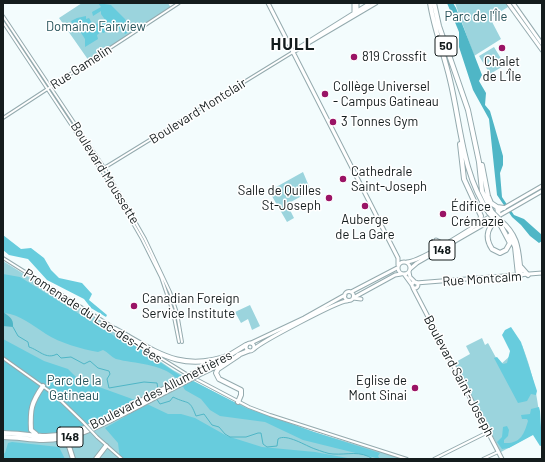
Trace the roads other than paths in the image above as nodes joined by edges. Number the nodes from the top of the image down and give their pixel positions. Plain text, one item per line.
1 (179, 3) edge
2 (268, 3) edge
3 (354, 3) edge
4 (357, 3) edge
5 (370, 3) edge
6 (376, 3) edge
7 (430, 3) edge
8 (434, 3) edge
9 (508, 3) edge
10 (513, 3) edge
11 (365, 6) junction
12 (356, 14) junction
13 (3, 16) edge
14 (3, 22) edge
15 (288, 42) junction
16 (540, 42) edge
17 (300, 46) junction
18 (542, 50) edge
19 (293, 52) junction
20 (50, 87) junction
21 (47, 89) junction
22 (458, 117) junction
23 (3, 118) edge
24 (476, 146) junction
25 (103, 169) junction
26 (542, 186) edge
27 (542, 191) edge
28 (491, 213) junction
29 (501, 214) junction
30 (480, 222) junction
31 (444, 244) junction
32 (436, 249) junction
33 (3, 258) edge
34 (398, 258) junction
35 (406, 262) junction
36 (398, 266) junction
37 (520, 267) junction
38 (409, 271) junction
39 (403, 274) junction
40 (542, 274) edge
41 (520, 275) junction
42 (528, 275) junction
43 (415, 285) junction
44 (351, 292) junction
45 (345, 295) junction
46 (353, 298) junction
47 (361, 299) dead end
48 (348, 301) junction
49 (115, 328) junction
50 (179, 342) dead end
51 (182, 342) dead end
52 (251, 343) junction
53 (246, 345) junction
54 (254, 349) junction
55 (248, 351) junction
56 (230, 355) junction
57 (239, 355) junction
58 (3, 358) edge
59 (199, 373) junction
60 (42, 385) junction
61 (238, 402) junction
62 (130, 408) junction
63 (488, 432) junction
64 (3, 433) edge
65 (18, 434) junction
66 (78, 435) junction
67 (42, 436) junction
68 (3, 437) edge
69 (54, 439) junction
70 (107, 447) junction
71 (498, 451) junction
72 (72, 459) edge
73 (97, 459) edge
74 (122, 459) edge
75 (407, 459) edge
76 (434, 459) edge
77 (482, 459) edge
78 (502, 459) edge

1 - 20 street, Rue Gamelin
2 - 15 main road
3 - 12 main road
4 - 11 main road
4 - 12 main road
5 - 11 main road, Boulevard Montclair
6 - 12 main road, Boulevard Montclair
7 - 22 highway, 50
8 - 24 highway, 50
9 - 16 main road
10 - 16 main road
11 - 12 main road, Boulevard Montclair
12 - 17 main road, Boulevard Montclair
12 - 19 main road, Boulevard Montclair
13 - 20 street, Boulevard Moussette
14 - 21 street, Boulevard Moussette
15 - 17 main road
15 - 19 main road
16 - 18 main road
17 - 19 main road, Boulevard Montclair
19 - 25 street, Boulevard Montclair
19 - 34 main road
20 - 21 street, Rue Gamelin
20 - 25 street, Boulevard Moussette
21 - 23 street, Rue Gamelin
21 - 25 street, Boulevard Moussette
22 - 28 highway, 50
22 - 30 highway
24 - 28 highway, 50
24 - 29 highway
25 - 50 street, Boulevard Moussette
25 - 51 street, Boulevard Moussette
26 - 29 main road
27 - 29 main road
28 - 29 highway, 50, bridge
29 - 29 highway
29 - 30 main road
29 - 37 highway, 50
29 - 38 main road, 148
29 - 41 highway, 50
30 - 31 main road, 148
31 - 32 main road, 148
31 - 32 main road
32 - 35 main road, 148
33 - 49 street, Promenade du Lac-des-Fées
34 - 35 main road
34 - 36 main road
35 - 36 main road
35 - 38 main road, Boulevard Saint-Joseph
36 - 39 main road, Boulevard Saint-Joseph
36 - 44 main road
37 - 41 highway, 50
37 - 42 highway
38 - 39 main road
38 - 43 main road, Boulevard Saint-Joseph
39 - 43 main road, Boulevard Saint-Joseph
39 - 46 main road
40 - 42 main road, Rue Montcalm
41 - 42 main road, Rue Montcalm
41 - 43 main road, Rue Montcalm
43 - 63 main road, Boulevard Saint-Joseph
44 - 45 main road
44 - 46 main road
45 - 48 main road
45 - 52 main road
46 - 47 main road
46 - 48 main road
48 - 54 main road
49 - 56 highway
49 - 61 street, Promenade du Lac-des-Fées
52 - 53 main road
52 - 54 main road
53 - 55 main road
53 - 56 highway, Boulevard des Allumettières / 148
54 - 55 main road
55 - 57 highway, Boulevard des Allumettières / 148
56 - 59 highway, Boulevard des Allumettières / 148
57 - 59 highway, Boulevard des Allumettières / 148
57 - 61 highway
58 - 60 street
59 - 62 highway, Boulevard des Allumettières / 148, bridge
60 - 65 highway
60 - 67 highway
60 - 70 street, bridge
61 - 75 street, Promenade du Lac-des-Fées
62 - 66 highway, Boulevard des Allumettières / 148
62 - 67 highway, Boulevard des Allumettières / 148
63 - 71 main road, Boulevard Saint-Joseph
63 - 76 street
64 - 65 highway, Boulevard des Allumettières / 148
65 - 67 highway, Boulevard des Allumettières / 148
66 - 69 highway, Boulevard des Allumettières / 148
66 - 72 highway
68 - 69 highway, Boulevard des Allumettières / 148
69 - 72 highway
70 - 73 highway
70 - 74 street
71 - 77 street
71 - 78 main road, Boulevard Saint-Joseph

